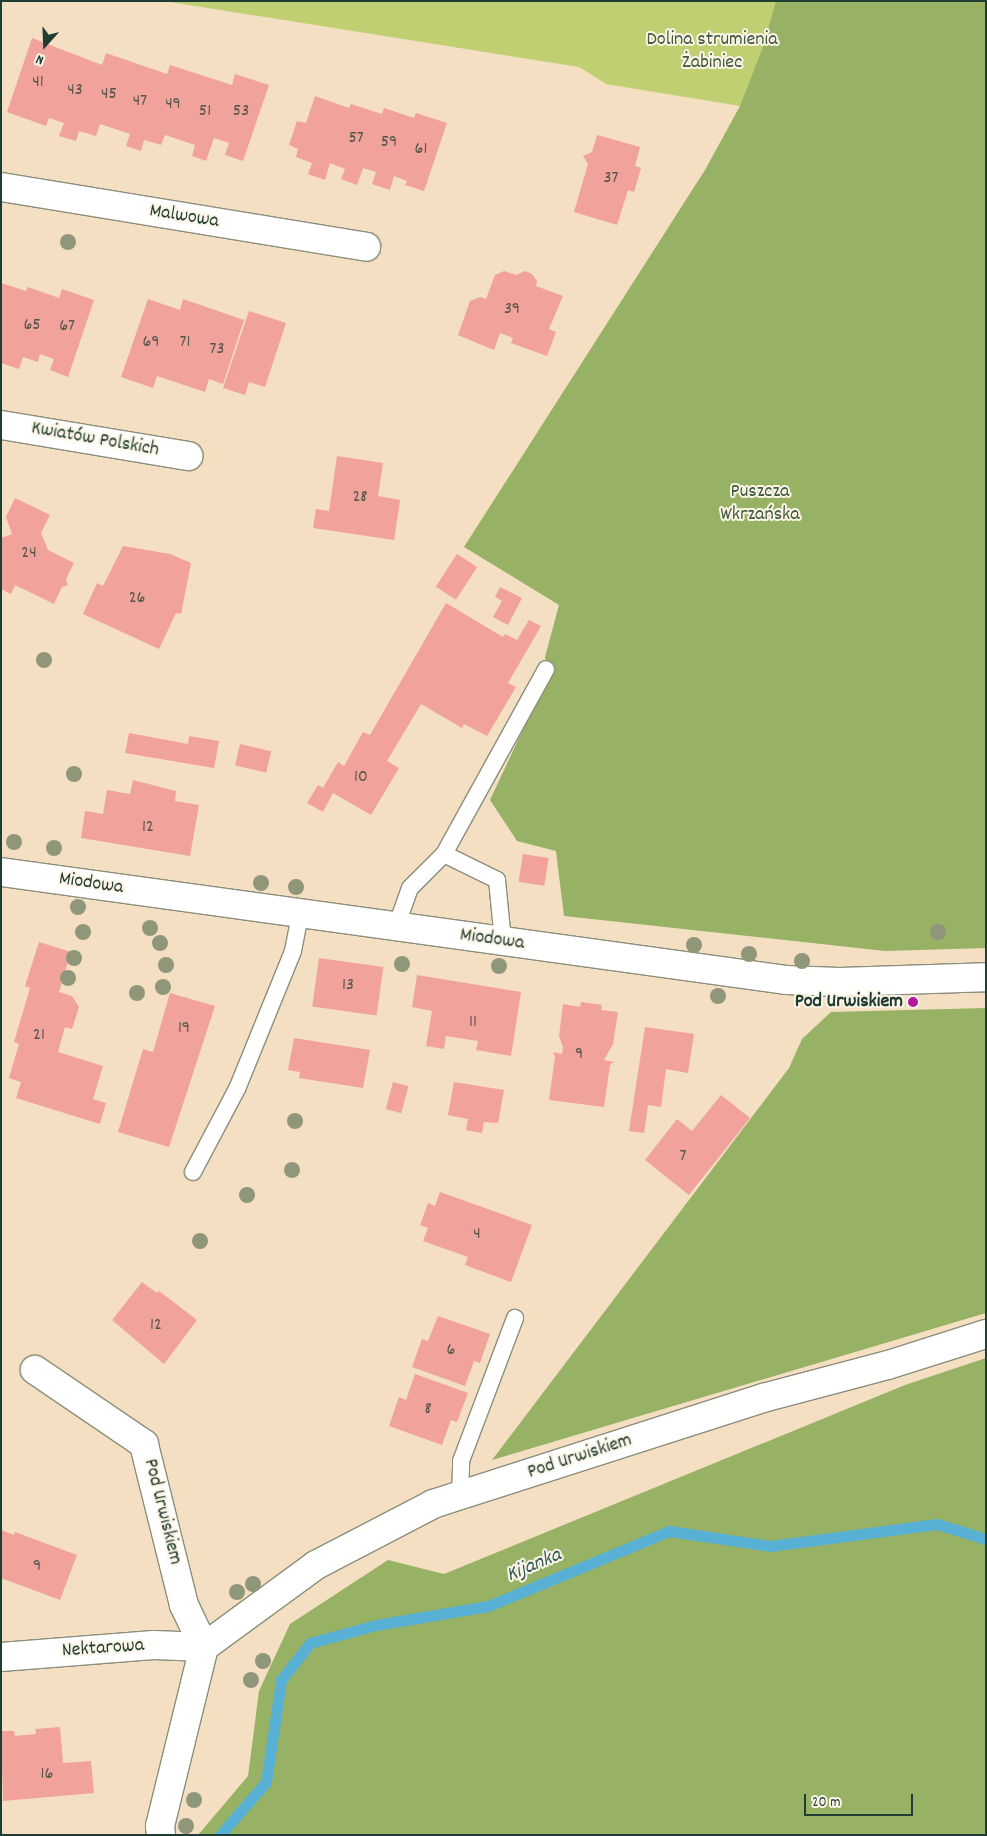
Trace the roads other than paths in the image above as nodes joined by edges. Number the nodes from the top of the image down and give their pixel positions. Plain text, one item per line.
1 (1, 187) edge
2 (366, 247) dead end
3 (1, 425) edge
4 (188, 456) dead end
5 (546, 669) dead end
6 (444, 854) junction
7 (1, 872) edge
8 (300, 914) junction
9 (396, 927) junction
10 (503, 941) junction
11 (986, 977) edge
12 (193, 1172) dead end
13 (515, 1318) dead end
14 (986, 1334) edge
15 (35, 1370) dead end
16 (460, 1496) junction
17 (204, 1646) junction
18 (1, 1657) edge
19 (161, 1835) edge

1 - 2 street, Malwowa
3 - 4 street, Kwiatów Polskich
5 - 6 lane
6 - 9 lane
6 - 10 lane
7 - 8 street, Miodowa
8 - 9 street, Miodowa
8 - 12 lane
9 - 10 street, Miodowa
10 - 11 street, Miodowa
13 - 16 lane
14 - 16 street, Pod Urwiskiem
15 - 17 street, Pod Urwiskiem
16 - 17 street, Pod Urwiskiem
17 - 18 street, Nektarowa
17 - 19 street

